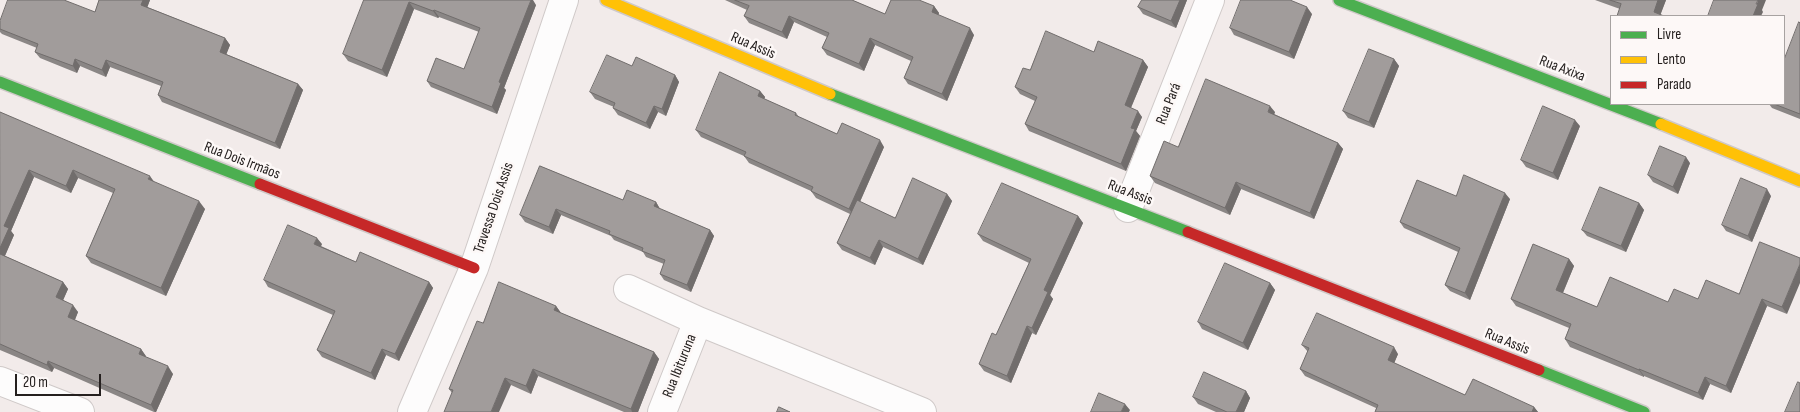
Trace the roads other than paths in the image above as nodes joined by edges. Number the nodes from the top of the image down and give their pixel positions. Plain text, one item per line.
1 (564, 0) edge
2 (606, 0) edge
3 (1210, 0) edge
4 (1339, 0) edge
5 (0, 82) edge
6 (1610, 104) edge
7 (1613, 105) edge
8 (1800, 181) edge
9 (1128, 208) junction
10 (474, 268) junction
11 (628, 289) dead end
12 (698, 321) junction
13 (0, 381) edge
14 (80, 412) edge
15 (412, 412) edge
16 (662, 412) edge
17 (922, 412) edge
18 (1644, 412) edge

1 - 10 street, Travessa Dois Assis
2 - 9 street, Rua Assis
3 - 9 street, Rua Pará
4 - 6 street, Rua Axixa
5 - 10 street, Rua Dois Irmãos
7 - 8 street, Rua Axixa
9 - 18 street, Rua Assis
10 - 15 street, Travessa Dois Assis
11 - 12 street
12 - 16 street, Rua Ibituruna
12 - 17 street
13 - 14 street

